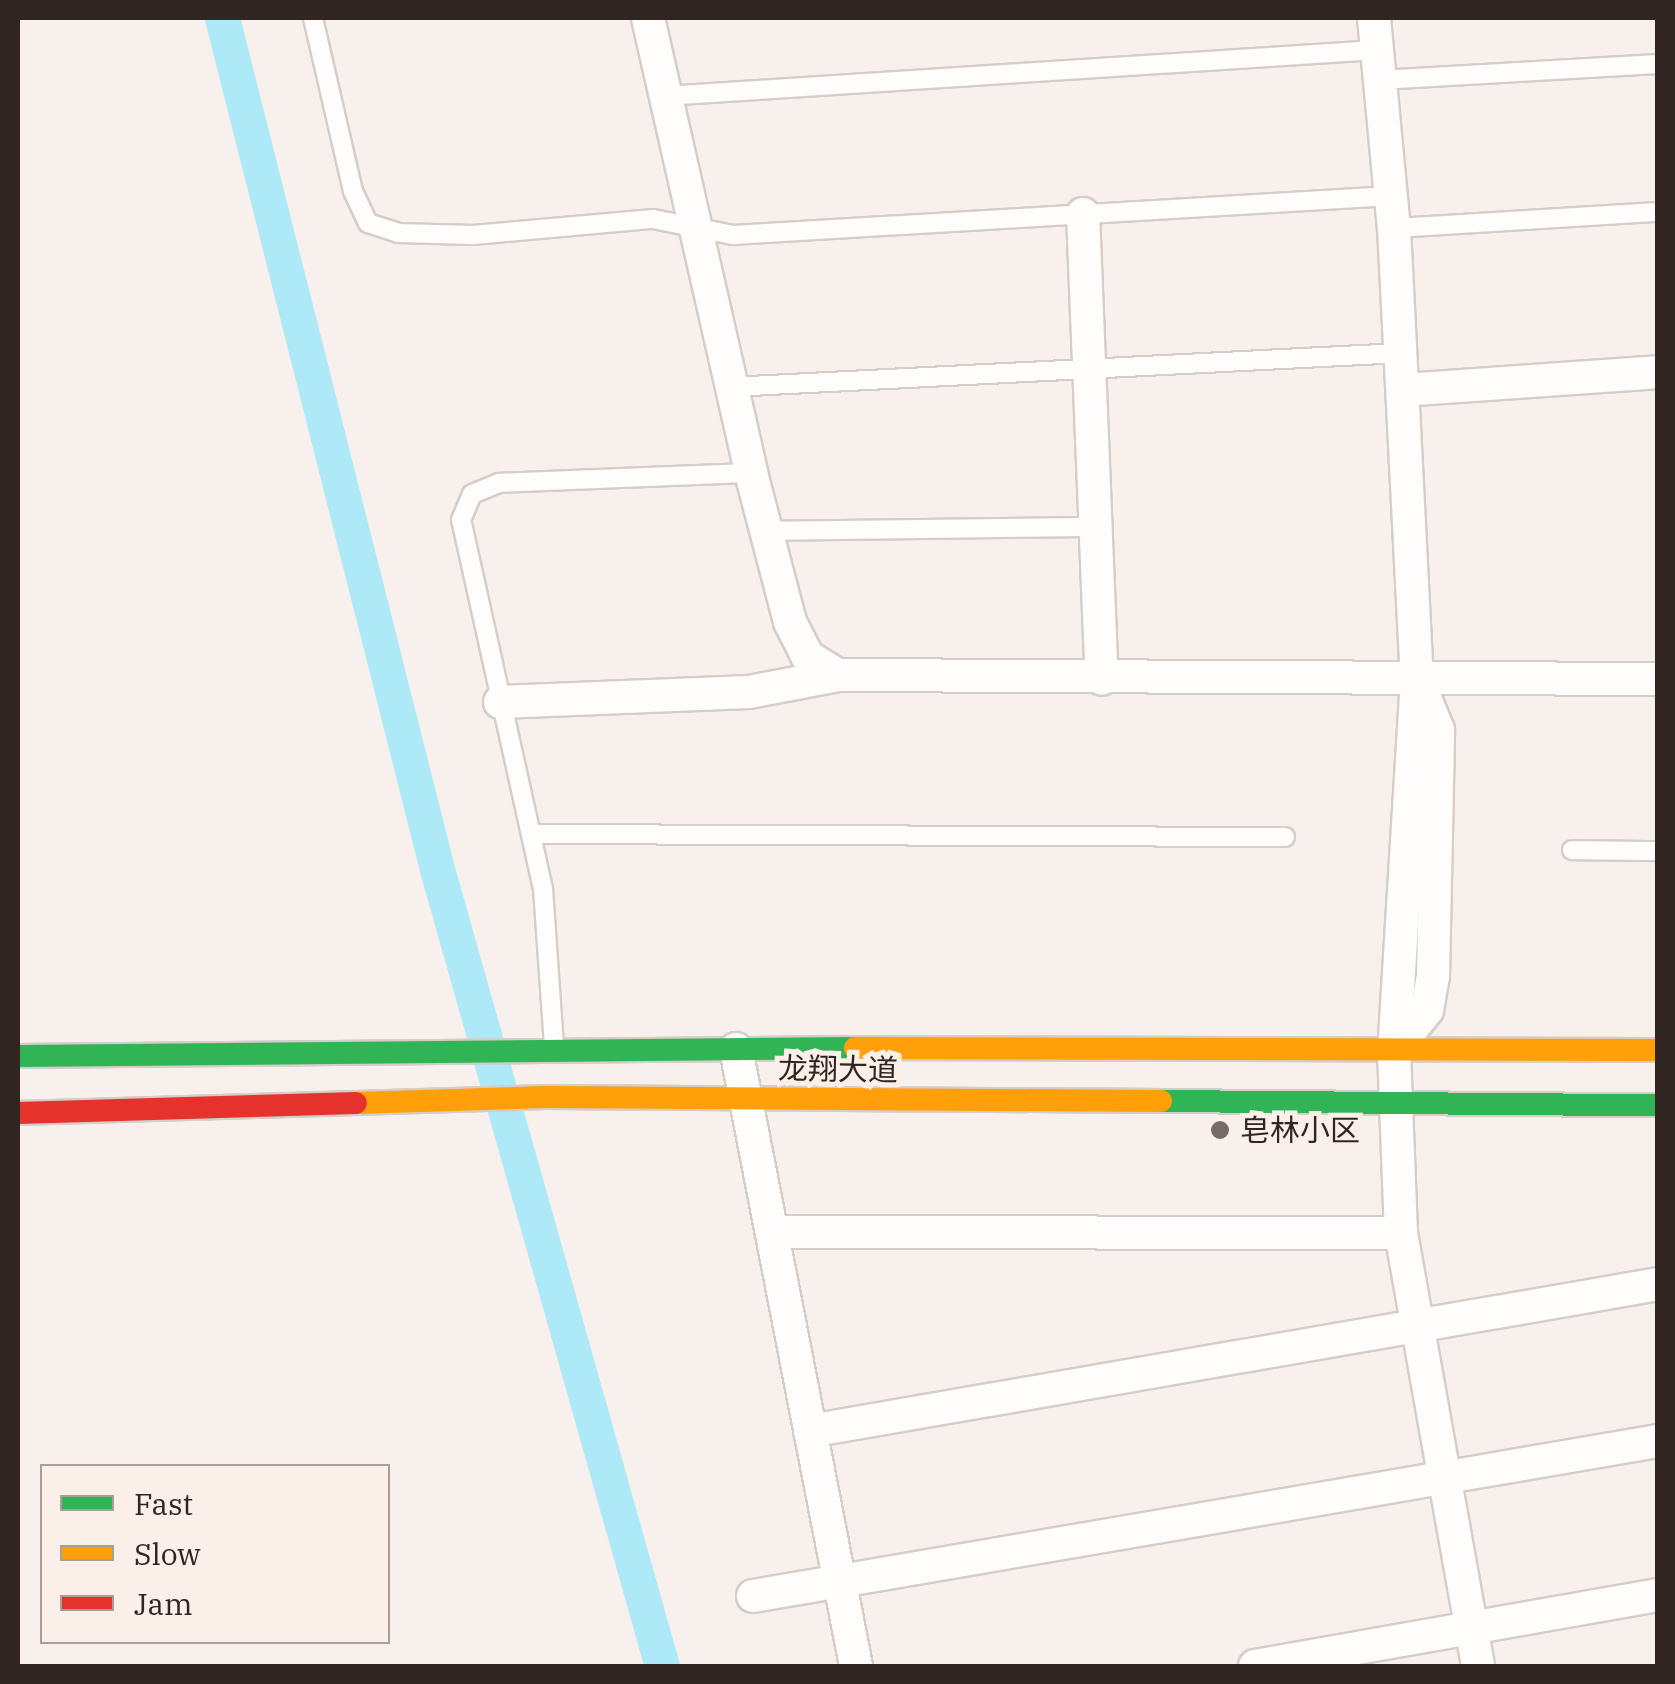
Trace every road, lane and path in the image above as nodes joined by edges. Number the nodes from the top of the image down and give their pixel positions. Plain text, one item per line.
1 (313, 18) edge
2 (648, 18) edge
3 (1377, 49) edge
4 (1658, 64) edge
5 (665, 96) junction
6 (1392, 212) junction
7 (1658, 212) edge
8 (1083, 214) junction
9 (695, 229) junction
10 (1401, 353) junction
11 (1089, 369) junction
12 (1658, 372) edge
13 (730, 387) junction
14 (1403, 390) junction
15 (751, 473) junction
16 (1096, 527) junction
17 (766, 532) junction
18 (838, 675) junction
19 (1417, 678) junction
20 (1102, 679) junction
21 (1658, 679) edge
22 (500, 702) junction
23 (531, 834) junction
24 (1286, 837) dead end
25 (1572, 850) dead end
26 (1658, 851) edge
27 (554, 1047) junction
28 (736, 1049) junction
29 (1658, 1050) edge
30 (1394, 1051) junction
31 (18, 1056) edge
32 (744, 1097) junction
33 (1394, 1104) junction
34 (1658, 1105) edge
35 (18, 1112) edge
36 (772, 1232) junction
37 (1401, 1233) junction
38 (1658, 1284) edge
39 (1418, 1325) junction
40 (810, 1431) junction
41 (1658, 1441) edge
42 (1445, 1478) junction
43 (840, 1581) junction
44 (1658, 1595) edge
45 (753, 1596) dead end
46 (1472, 1628) junction
47 (856, 1666) edge
48 (1255, 1666) edge
49 (1478, 1666) edge

1 - 9 lane
2 - 5 street
3 - 4 lane
3 - 5 lane
3 - 6 street
5 - 9 street
6 - 7 lane
6 - 8 lane
6 - 10 street
8 - 9 lane
8 - 11 street
9 - 13 street
10 - 11 lane
10 - 14 street
11 - 13 lane
11 - 16 street
12 - 14 street
13 - 15 street
14 - 19 street
15 - 17 street
15 - 22 lane
16 - 17 lane
16 - 20 street
17 - 18 street
18 - 20 street
18 - 22 street
19 - 20 street
19 - 21 street
19 - 30 street
22 - 23 lane
23 - 24 lane
23 - 27 lane
25 - 26 lane
27 - 28 main road, 龙翔大道
27 - 31 main road, 龙翔大道
28 - 30 main road, 龙翔大道
28 - 32 street
29 - 30 main road, 龙翔大道
30 - 33 street
32 - 33 main road, 龙翔大道
32 - 35 main road, 龙翔大道
32 - 36 street
33 - 34 main road, 龙翔大道
33 - 37 street
36 - 37 street
36 - 40 street
37 - 39 street
38 - 39 street
39 - 40 street
39 - 42 street
40 - 43 street
41 - 42 street
42 - 43 street
42 - 46 street
43 - 45 street
43 - 47 street
44 - 46 street
46 - 48 street
46 - 49 street

